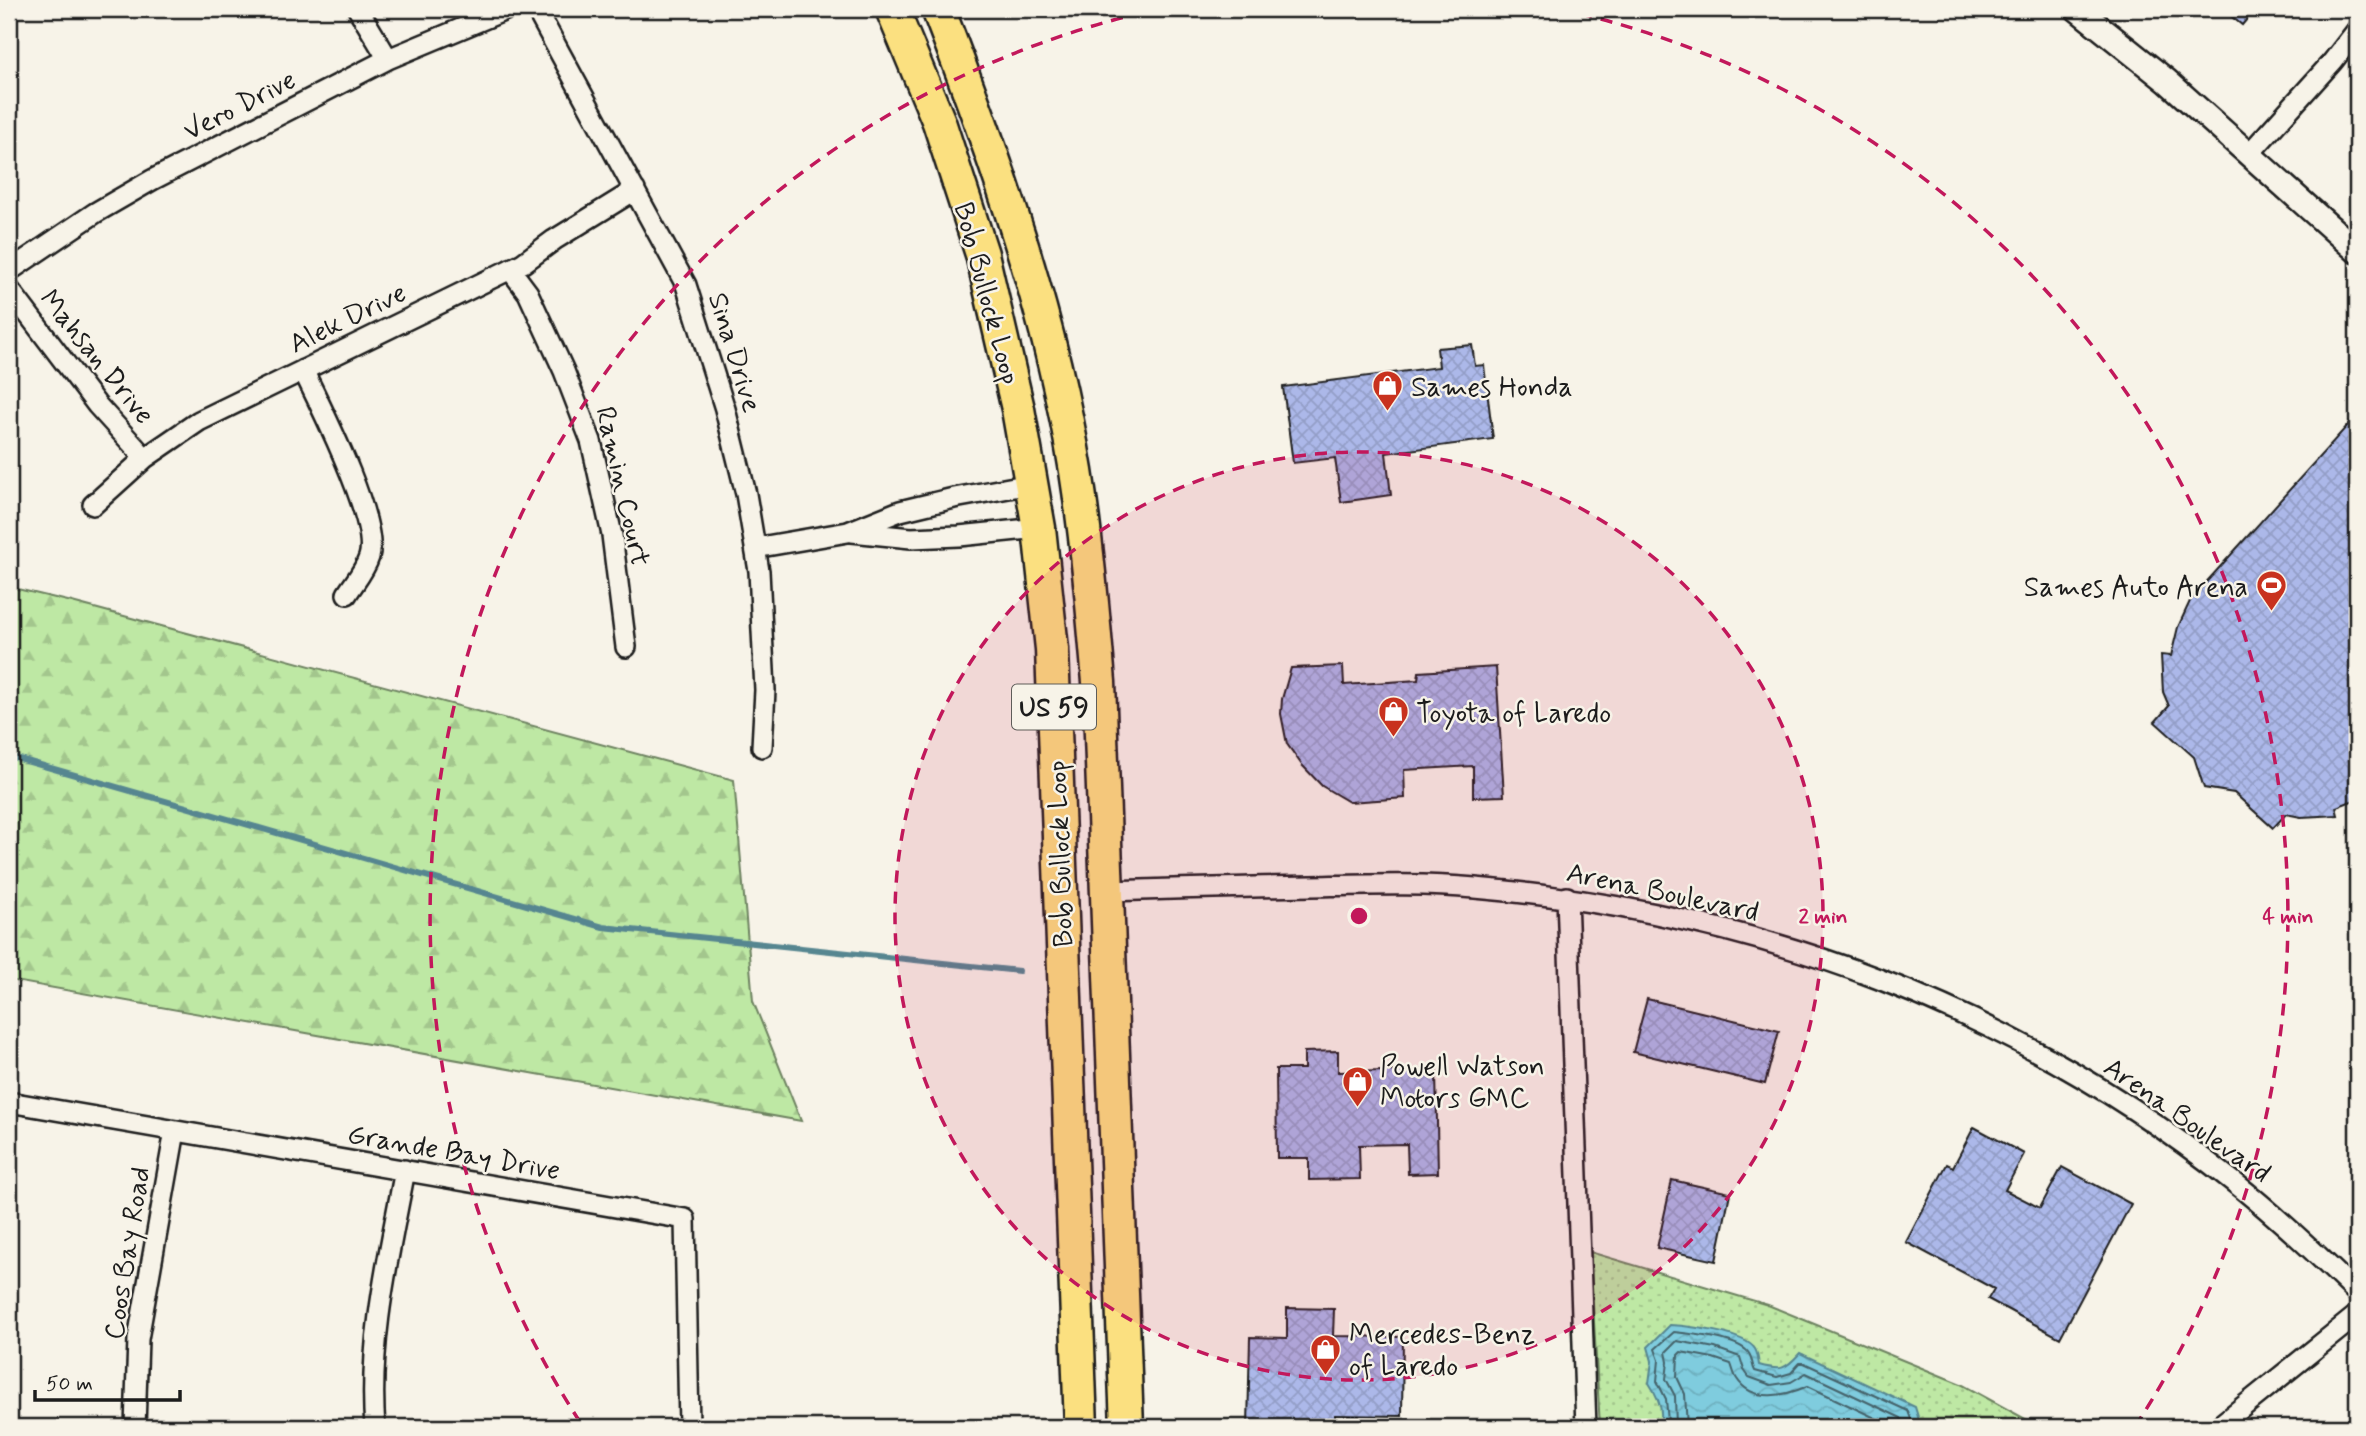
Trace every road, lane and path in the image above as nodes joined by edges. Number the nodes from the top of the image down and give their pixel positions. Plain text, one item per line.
1 (358, 9) edge
2 (508, 9) edge
3 (536, 9) edge
4 (892, 9) edge
5 (938, 9) edge
6 (2077, 9) edge
7 (2357, 30) edge
8 (388, 59) junction
9 (2249, 154) junction
10 (635, 190) junction
11 (2357, 251) edge
12 (510, 269) junction
13 (9, 271) edge
14 (9, 289) edge
15 (303, 370) junction
16 (145, 458) junction
17 (1031, 484) junction
18 (93, 505) dead end
19 (1039, 528) junction
20 (848, 532) junction
21 (755, 548) junction
22 (347, 594) dead end
23 (626, 647) dead end
24 (762, 747) dead end
25 (1106, 891) junction
26 (1567, 897) junction
27 (9, 1102) edge
28 (176, 1131) junction
29 (405, 1170) junction
30 (2357, 1293) edge
31 (2357, 1315) edge
32 (135, 1427) edge
33 (375, 1427) edge
34 (689, 1427) edge
35 (1081, 1427) edge
36 (1127, 1427) edge
37 (1586, 1427) edge
38 (2218, 1427) edge

1 - 8 street
2 - 8 street, Vero Drive
3 - 10 street, Sina Drive
4 - 17 highway, Bob Bullock Loop / US 59
5 - 25 highway, Bob Bullock Loop / US 59
6 - 9 street
7 - 9 street
8 - 13 street, Vero Drive
9 - 11 street
10 - 12 street, Alek Drive
10 - 21 street, Sina Drive
12 - 15 street, Alek Drive
12 - 23 street, Ramin Court
14 - 16 street, Mahsan Drive
15 - 16 street, Alek Drive
15 - 22 street
16 - 18 street, Alek Drive
17 - 19 highway, Bob Bullock Loop / US 59
17 - 20 street
19 - 20 street
19 - 35 highway, Bob Bullock Loop / US 59
20 - 21 street
21 - 24 street, Sina Drive
25 - 26 street, Arena Boulevard
25 - 36 highway, Bob Bullock Loop / US 59
26 - 30 street, Arena Boulevard
26 - 37 street
27 - 28 street, Grande Bay Drive
28 - 29 street, Grande Bay Drive
28 - 32 street, Coos Bay Road
29 - 33 street
29 - 34 street, Grande Bay Drive
31 - 38 street

